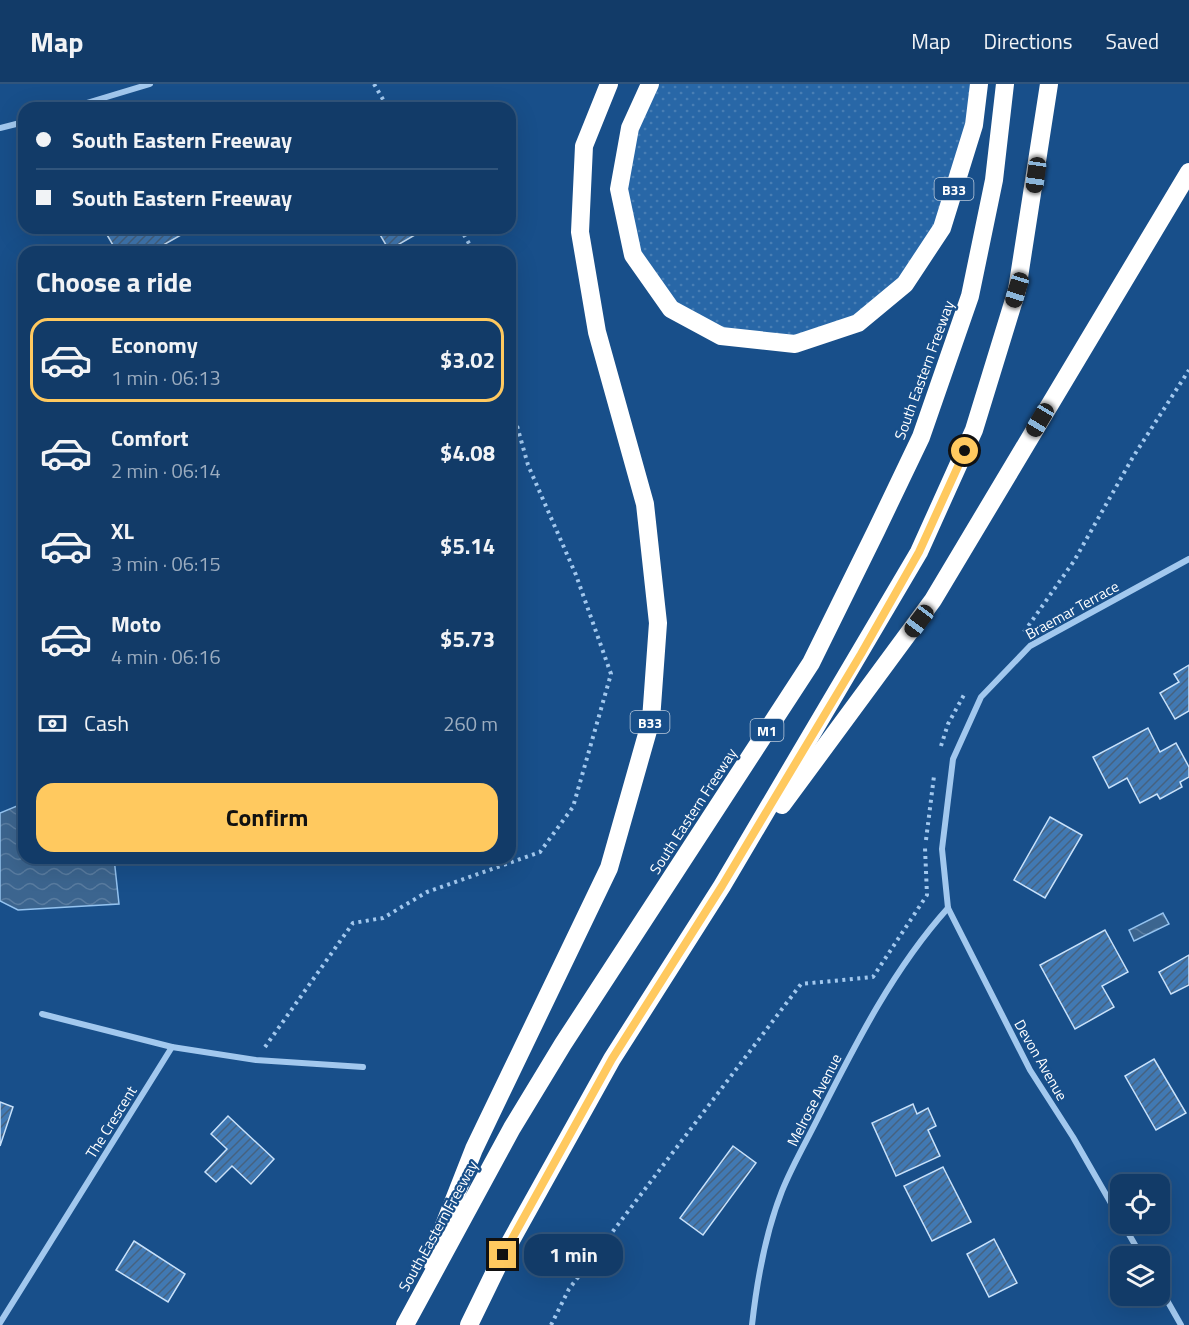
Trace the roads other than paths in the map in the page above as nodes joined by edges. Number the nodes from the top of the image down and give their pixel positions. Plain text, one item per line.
1 (150, 84) edge
2 (609, 84) edge
3 (650, 84) edge
4 (979, 84) edge
5 (1005, 84) edge
6 (1049, 84) edge
7 (90, 102) edge
8 (18, 124) edge
9 (0, 128) edge
10 (1189, 172) edge
11 (1189, 559) edge
12 (722, 886) junction
13 (948, 908) junction
14 (42, 1014) dead end
15 (172, 1047) junction
16 (363, 1067) dead end
17 (1110, 1202) edge
18 (1170, 1306) edge
19 (0, 1323) edge
20 (405, 1325) edge
21 (469, 1325) edge
22 (752, 1325) edge
23 (1181, 1325) edge

1 - 7 street
2 - 20 highway, B33
3 - 4 highway, B33
5 - 20 highway, South Eastern Freeway / M1
6 - 12 highway, M1
8 - 9 street
10 - 12 highway
11 - 13 street, Braemar Terrace
12 - 21 highway, M1
13 - 17 street, Devon Avenue
13 - 22 street, Melrose Avenue
14 - 15 street
15 - 16 street
15 - 19 street, The Crescent
18 - 23 street

